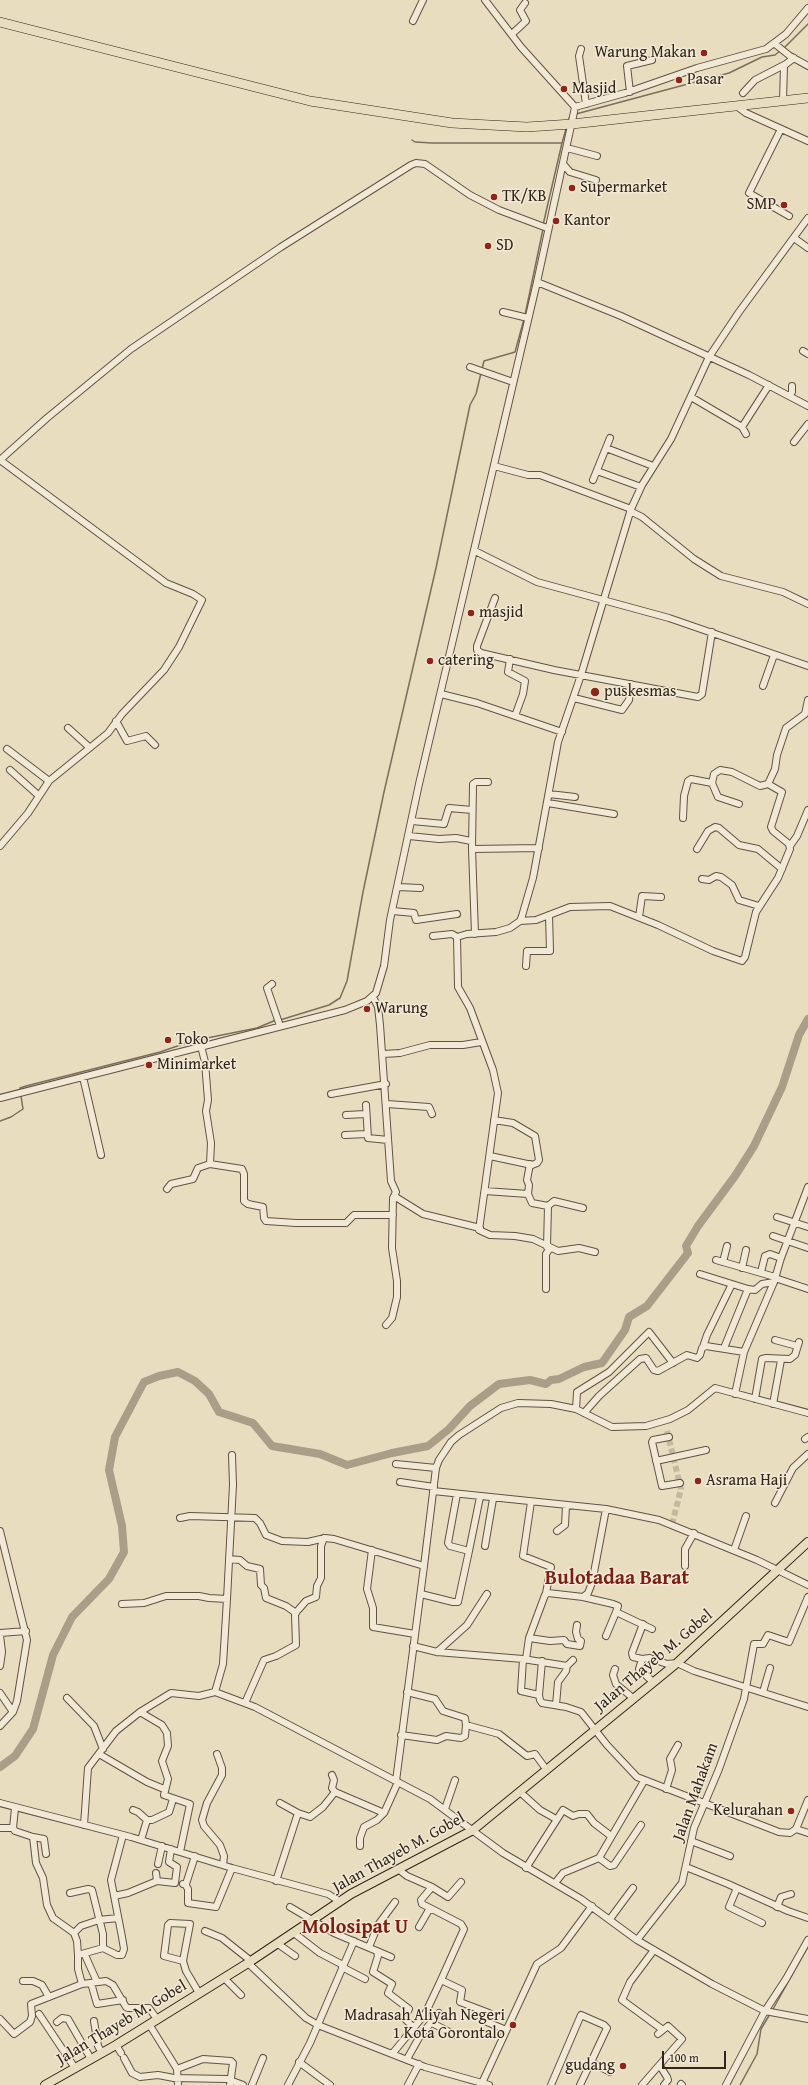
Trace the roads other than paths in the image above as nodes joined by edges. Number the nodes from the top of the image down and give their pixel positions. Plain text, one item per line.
1 (423, 0) edge
2 (486, 0) edge
3 (525, 3) dead end
4 (808, 8) edge
5 (413, 21) dead end
6 (0, 22) edge
7 (512, 34) junction
8 (775, 44) junction
9 (581, 49) dead end
10 (794, 58) junction
11 (652, 60) dead end
12 (784, 66) junction
13 (808, 66) edge
14 (630, 92) junction
15 (743, 93) dead end
16 (808, 98) edge
17 (783, 101) junction
18 (586, 104) junction
19 (738, 107) junction
20 (574, 115) junction
21 (781, 129) junction
22 (808, 141) edge
23 (567, 148) junction
24 (597, 156) dead end
25 (563, 164) junction
26 (596, 180) dead end
27 (789, 216) dead end
28 (808, 218) edge
29 (544, 227) junction
30 (794, 238) junction
31 (808, 248) edge
32 (537, 282) junction
33 (504, 312) dead end
34 (528, 318) junction
35 (709, 357) junction
36 (470, 367) dead end
37 (513, 382) junction
38 (770, 386) junction
39 (792, 386) dead end
40 (789, 396) junction
41 (691, 397) junction
42 (808, 406) edge
43 (808, 424) edge
44 (742, 427) junction
45 (746, 434) dead end
46 (610, 438) dead end
47 (794, 442) dead end
48 (606, 448) junction
49 (0, 460) edge
50 (494, 466) junction
51 (653, 466) junction
52 (597, 471) junction
53 (593, 480) dead end
54 (641, 487) junction
55 (631, 510) junction
56 (475, 552) junction
57 (495, 598) dead end
58 (604, 600) junction
59 (808, 604) edge
60 (712, 632) junction
61 (774, 655) junction
62 (510, 660) junction
63 (808, 666) edge
64 (581, 675) junction
65 (631, 684) junction
66 (763, 686) dead end
67 (441, 694) junction
68 (574, 698) junction
69 (808, 700) edge
70 (515, 716) junction
71 (806, 717) edge
72 (116, 721) junction
73 (68, 728) dead end
74 (562, 732) junction
75 (156, 745) dead end
76 (89, 747) junction
77 (7, 749) dead end
78 (10, 770) dead end
79 (49, 781) junction
80 (488, 782) dead end
81 (712, 783) junction
82 (768, 784) junction
83 (549, 794) junction
84 (38, 795) junction
85 (575, 797) dead end
86 (548, 804) junction
87 (739, 804) dead end
88 (472, 810) junction
89 (808, 810) edge
90 (614, 814) dead end
91 (683, 818) dead end
92 (412, 821) junction
93 (409, 836) junction
94 (471, 841) junction
95 (0, 846) edge
96 (790, 846) junction
97 (539, 848) junction
98 (472, 849) junction
99 (697, 849) dead end
100 (782, 869) junction
101 (702, 878) dead end
102 (398, 887) junction
103 (420, 888) dead end
104 (661, 897) dead end
105 (759, 906) junction
106 (393, 911) junction
107 (457, 914) dead end
108 (549, 915) junction
109 (639, 917) junction
110 (520, 921) junction
111 (475, 934) junction
112 (433, 936) dead end
113 (457, 937) junction
114 (526, 966) dead end
115 (272, 984) dead end
116 (373, 997) junction
117 (280, 1024) junction
118 (481, 1042) junction
119 (201, 1046) junction
120 (383, 1054) junction
121 (83, 1077) junction
122 (386, 1084) junction
123 (330, 1094) dead end
124 (0, 1098) edge
125 (387, 1104) junction
126 (366, 1105) dead end
127 (366, 1114) junction
128 (432, 1114) dead end
129 (346, 1115) dead end
130 (494, 1120) junction
131 (345, 1134) dead end
132 (367, 1134) junction
133 (388, 1140) junction
134 (101, 1155) dead end
135 (490, 1156) junction
136 (210, 1164) junction
137 (530, 1164) junction
138 (808, 1186) edge
139 (167, 1189) dead end
140 (485, 1191) junction
141 (528, 1194) junction
142 (394, 1196) junction
143 (548, 1206) junction
144 (583, 1208) dead end
145 (393, 1215) junction
146 (777, 1217) dead end
147 (794, 1222) junction
148 (808, 1227) edge
149 (480, 1228) junction
150 (773, 1236) dead end
151 (787, 1241) junction
152 (727, 1246) dead end
153 (549, 1248) junction
154 (808, 1248) edge
155 (746, 1250) dead end
156 (594, 1252) dead end
157 (781, 1258) junction
158 (716, 1260) dead end
159 (723, 1262) junction
160 (742, 1268) junction
161 (760, 1272) junction
162 (700, 1274) dead end
163 (774, 1279) junction
164 (732, 1284) junction
165 (546, 1288) dead end
166 (808, 1289) edge
167 (748, 1290) junction
168 (386, 1325) dead end
169 (775, 1340) dead end
170 (703, 1347) junction
171 (724, 1348) junction
172 (744, 1352) junction
173 (781, 1360) junction
174 (673, 1363) junction
175 (735, 1394) junction
176 (755, 1399) junction
177 (773, 1404) junction
178 (576, 1409) junction
179 (584, 1413) junction
180 (808, 1414) edge
181 (669, 1437) dead end
182 (706, 1450) dead end
183 (808, 1454) edge
184 (232, 1455) dead end
185 (656, 1461) junction
186 (396, 1464) dead end
187 (436, 1468) junction
188 (400, 1482) dead end
189 (680, 1483) dead end
190 (433, 1489) junction
191 (458, 1494) junction
192 (480, 1497) junction
193 (493, 1499) junction
194 (531, 1502) junction
195 (775, 1503) dead end
196 (566, 1506) junction
197 (606, 1509) junction
198 (746, 1516) dead end
199 (180, 1518) dead end
200 (231, 1518) junction
201 (0, 1531) edge
202 (557, 1531) dead end
203 (694, 1533) junction
204 (324, 1538) junction
205 (808, 1542) edge
206 (485, 1546) dead end
207 (372, 1550) junction
208 (734, 1550) junction
209 (470, 1551) junction
210 (229, 1559) junction
211 (424, 1566) junction
212 (685, 1566) dead end
213 (779, 1570) junction
214 (808, 1585) edge
215 (546, 1593) junction
216 (421, 1594) junction
217 (487, 1594) dead end
218 (583, 1597) junction
219 (808, 1597) edge
220 (227, 1599) junction
221 (122, 1604) dead end
222 (297, 1611) junction
223 (616, 1612) junction
224 (643, 1624) junction
225 (578, 1625) dead end
226 (652, 1629) dead end
227 (26, 1631) junction
228 (0, 1634) edge
229 (415, 1634) junction
230 (606, 1636) dead end
231 (529, 1638) junction
232 (413, 1646) junction
233 (437, 1652) junction
234 (524, 1659) junction
235 (642, 1659) junction
236 (573, 1660) dead end
237 (542, 1661) junction
238 (677, 1663) junction
239 (0, 1666) edge
240 (567, 1666) junction
241 (770, 1668) dead end
242 (615, 1669) dead end
243 (653, 1682) junction
244 (747, 1687) junction
245 (215, 1692) junction
246 (407, 1692) junction
247 (763, 1692) junction
248 (0, 1693) edge
249 (539, 1695) junction
250 (67, 1698) dead end
251 (633, 1698) junction
252 (245, 1703) junction
253 (556, 1705) junction
254 (808, 1707) edge
255 (13, 1712) junction
256 (140, 1712) junction
257 (466, 1725) junction
258 (0, 1726) edge
259 (595, 1730) junction
260 (401, 1735) junction
261 (678, 1745) dead end
262 (101, 1751) junction
263 (217, 1754) dead end
264 (546, 1769) junction
265 (332, 1775) dead end
266 (455, 1780) dead end
267 (397, 1781) junction
268 (644, 1781) junction
269 (164, 1789) junction
270 (666, 1789) junction
271 (335, 1792) junction
272 (520, 1792) junction
273 (173, 1799) junction
274 (808, 1800) edge
275 (0, 1803) edge
276 (280, 1803) dead end
277 (705, 1803) junction
278 (15, 1808) junction
279 (445, 1808) junction
280 (133, 1810) dead end
281 (298, 1813) junction
282 (384, 1814) junction
283 (556, 1819) junction
284 (146, 1820) junction
285 (84, 1825) junction
286 (641, 1825) dead end
287 (0, 1828) edge
288 (12, 1828) junction
289 (796, 1829) junction
290 (473, 1830) junction
291 (808, 1833) edge
292 (124, 1835) junction
293 (611, 1836) junction
294 (33, 1837) junction
295 (141, 1840) junction
296 (691, 1841) junction
297 (162, 1846) junction
298 (360, 1846) dead end
299 (171, 1849) junction
300 (180, 1852) junction
301 (46, 1854) dead end
302 (195, 1856) junction
303 (730, 1856) dead end
304 (599, 1858) junction
305 (158, 1864) dead end
306 (223, 1865) junction
307 (686, 1867) junction
308 (232, 1868) junction
309 (526, 1868) junction
310 (398, 1869) junction
311 (156, 1873) dead end
312 (276, 1880) junction
313 (157, 1881) junction
314 (461, 1882) dead end
315 (175, 1883) junction
316 (555, 1883) junction
317 (185, 1884) junction
318 (432, 1887) junction
319 (633, 1888) dead end
320 (737, 1888) junction
321 (70, 1893) dead end
322 (791, 1894) dead end
323 (114, 1896) junction
324 (339, 1901) junction
325 (395, 1902) dead end
326 (592, 1906) junction
327 (777, 1907) junction
328 (290, 1908) dead end
329 (430, 1908) junction
330 (118, 1918) junction
331 (808, 1918) edge
332 (610, 1919) junction
333 (99, 1920) junction
334 (312, 1920) junction
335 (762, 1923) dead end
336 (419, 1927) dead end
337 (205, 1932) dead end
338 (74, 1933) junction
339 (294, 1933) junction
340 (637, 1940) junction
341 (808, 1940) edge
342 (354, 1942) junction
343 (278, 1944) junction
344 (369, 1947) junction
345 (103, 1948) junction
346 (654, 1950) junction
347 (378, 1951) junction
348 (78, 1955) junction
349 (85, 1955) junction
350 (295, 1956) dead end
351 (391, 1957) dead end
352 (183, 1961) junction
353 (250, 1962) junction
354 (342, 1966) junction
355 (224, 1978) junction
356 (365, 1979) dead end
357 (441, 1980) junction
358 (23, 1981) dead end
359 (94, 1983) junction
360 (82, 1984) junction
361 (199, 1993) junction
362 (241, 1994) dead end
363 (49, 1997) junction
364 (123, 2000) junction
365 (769, 2012) junction
366 (439, 2013) dead end
367 (39, 2014) dead end
368 (0, 2019) edge
369 (158, 2019) junction
370 (808, 2019) edge
371 (94, 2021) dead end
372 (57, 2022) dead end
373 (432, 2023) junction
374 (149, 2024) junction
375 (318, 2025) junction
376 (413, 2026) junction
377 (506, 2030) junction
378 (455, 2035) dead end
379 (116, 2045) junction
380 (102, 2053) junction
381 (392, 2054) junction
382 (263, 2058) dead end
383 (91, 2059) junction
384 (407, 2060) junction
385 (299, 2062) junction
386 (591, 2062) junction
387 (419, 2064) junction
388 (660, 2066) junction
389 (75, 2068) junction
390 (177, 2069) junction
391 (610, 2072) dead end
392 (178, 2077) junction
393 (230, 2082) edge
394 (482, 2082) junction
395 (645, 2084) edge
396 (45, 2085) edge
397 (178, 2085) edge
398 (244, 2085) edge
399 (252, 2085) edge
400 (288, 2085) edge
401 (330, 2085) edge
402 (408, 2085) edge
403 (489, 2085) edge
404 (551, 2085) edge
405 (580, 2085) edge
406 (664, 2085) edge
407 (726, 2085) edge

1 - 5 street
2 - 7 street
3 - 7 street
4 - 8 street
6 - 20 highway
7 - 20 street
8 - 10 street
8 - 14 street
9 - 18 street
10 - 12 street
10 - 13 street
11 - 14 street
12 - 15 street
12 - 17 street
14 - 18 street
16 - 17 highway
17 - 19 highway
18 - 20 street
19 - 20 highway
19 - 21 street
20 - 23 street
21 - 22 street
21 - 27 street
23 - 24 street
23 - 25 street
25 - 26 street
25 - 29 street
28 - 30 street
29 - 32 street
29 - 49 street
30 - 31 street
30 - 35 street
32 - 34 street
32 - 35 street
33 - 34 street
34 - 37 street
35 - 38 street
35 - 41 street
36 - 37 street
37 - 50 street
38 - 40 street
38 - 44 street
39 - 40 street
40 - 42 street
41 - 44 street
41 - 51 street
43 - 47 street
44 - 45 street
46 - 48 street
48 - 51 street
48 - 52 street
49 - 72 street
50 - 55 street
50 - 56 street
51 - 54 street
52 - 53 street
52 - 54 street
54 - 55 street
55 - 58 street
55 - 59 street
56 - 58 street
56 - 67 street
57 - 62 street
58 - 60 street
58 - 64 street
60 - 61 street
60 - 65 street
61 - 63 street
61 - 66 street
62 - 64 street
62 - 70 street
64 - 65 street
64 - 68 street
65 - 68 street
67 - 70 street
67 - 92 street
68 - 74 street
69 - 71 street
70 - 74 street
71 - 82 street
72 - 75 street
72 - 76 street
73 - 76 street
74 - 83 street
76 - 79 street
77 - 79 street
78 - 84 street
79 - 84 street
80 - 88 street
81 - 82 street
81 - 87 street
81 - 91 street
82 - 96 street
83 - 85 street
83 - 86 street
84 - 95 street
86 - 90 street
86 - 97 street
88 - 92 street
88 - 94 street
89 - 96 street
92 - 93 street
93 - 94 street
93 - 102 street
94 - 98 street
96 - 100 street
97 - 98 street
97 - 110 street
98 - 111 street
99 - 100 street
100 - 105 street
101 - 105 street
102 - 103 street
102 - 106 street
104 - 109 street
105 - 109 street
106 - 107 street
106 - 116 street
108 - 109 street
108 - 110 street
108 - 114 street
110 - 111 street
111 - 113 street
112 - 113 street
113 - 118 street
115 - 117 street
116 - 117 street
116 - 120 street
117 - 119 street
118 - 120 street
118 - 130 street
119 - 121 street
119 - 136 street
120 - 122 street
121 - 124 street
121 - 134 street
122 - 123 street
122 - 125 street
125 - 128 street
125 - 133 street
126 - 127 street
127 - 129 street
127 - 132 street
130 - 135 street
130 - 137 street
131 - 132 street
132 - 133 street
133 - 142 street
135 - 137 street
135 - 140 street
136 - 139 street
136 - 145 street
137 - 141 street
138 - 147 street
140 - 141 street
140 - 149 street
141 - 143 street
142 - 145 street
142 - 149 street
143 - 144 street
143 - 153 street
145 - 168 street
146 - 147 street
147 - 148 street
147 - 151 street
149 - 153 street
150 - 151 street
151 - 154 street
151 - 157 street
152 - 159 street
153 - 156 street
153 - 165 street
155 - 160 street
157 - 161 street
157 - 163 street
158 - 159 street
159 - 160 street
160 - 161 street
161 - 163 street
162 - 164 street
163 - 166 street
163 - 167 street
163 - 172 street
164 - 167 street
164 - 170 street
167 - 171 street
169 - 173 street
170 - 171 street
170 - 174 street
171 - 172 street
172 - 175 street
173 - 176 street
173 - 177 street
174 - 178 street
174 - 179 street
175 - 176 street
175 - 179 street
176 - 177 street
177 - 180 street
178 - 179 street
178 - 187 street
181 - 185 street
182 - 185 street
183 - 195 street
184 - 200 street
185 - 189 street
186 - 187 street
187 - 190 street
188 - 190 street
190 - 191 street
190 - 211 street
191 - 192 street
191 - 209 street
192 - 193 street
192 - 209 street
193 - 194 street
193 - 206 street
194 - 196 street
194 - 215 street
196 - 197 street
196 - 202 street
197 - 203 street
197 - 218 street
198 - 208 street
199 - 200 street
200 - 204 street
200 - 210 street
201 - 227 street
203 - 208 street
203 - 212 street
204 - 207 street
204 - 222 street
205 - 213 main road, Jalan Thayeb M. Gobel
207 - 211 street
207 - 229 street
208 - 213 street
209 - 216 street
210 - 220 street
210 - 222 street
211 - 216 street
213 - 214 street
213 - 238 main road, Jalan Thayeb M. Gobel
215 - 218 street
215 - 231 street
216 - 229 street
217 - 233 street
218 - 223 street
219 - 244 street, Jalan Mahakam
220 - 221 street
220 - 245 street
222 - 252 street
223 - 224 street
223 - 230 street
224 - 226 street
224 - 235 street
225 - 231 street
227 - 228 street
227 - 255 street
228 - 239 street
229 - 232 street
231 - 234 street
232 - 233 street
232 - 246 street
233 - 234 street
234 - 237 street
234 - 249 street
235 - 238 street
235 - 243 street
236 - 240 street
237 - 240 street
237 - 249 street
238 - 243 main road, Jalan Thayeb M. Gobel
238 - 244 street
240 - 253 street
241 - 247 street
242 - 251 street
243 - 251 main road, Jalan Thayeb M. Gobel
244 - 247 street
244 - 277 street, Jalan Mahakam
245 - 252 street
245 - 256 street
246 - 257 street
246 - 260 street
247 - 254 street
248 - 255 street
249 - 253 street
250 - 262 street
251 - 259 main road, Jalan Thayeb M. Gobel
252 - 267 street
253 - 259 street
255 - 258 street
256 - 262 street
256 - 269 street
257 - 260 street
257 - 264 street
259 - 264 main road, Jalan Thayeb M. Gobel
259 - 268 street
260 - 267 street
261 - 270 street
262 - 269 street
262 - 285 street
263 - 306 street
264 - 272 main road, Jalan Thayeb M. Gobel
265 - 271 street
266 - 279 street
267 - 279 street
267 - 282 street
268 - 270 street
268 - 293 street
269 - 273 street
270 - 277 street
271 - 281 street
271 - 282 street
272 - 283 street
272 - 290 main road, Jalan Thayeb M. Gobel
273 - 284 street
273 - 300 street
274 - 289 street
275 - 278 street
276 - 281 street
277 - 289 street
277 - 296 street, Jalan Mahakam
278 - 285 street
278 - 288 street
279 - 290 street
280 - 284 street
281 - 312 street
282 - 298 street
283 - 293 street
283 - 309 street
284 - 295 street
285 - 292 street
286 - 304 street
287 - 288 street
288 - 294 street
289 - 291 street
290 - 309 street
290 - 310 main road, Jalan Thayeb M. Gobel
292 - 295 street
292 - 323 street
293 - 304 street
294 - 301 street
294 - 338 street
295 - 297 street
296 - 303 street
296 - 307 street, Jalan Mahakam
297 - 299 street
297 - 305 street
299 - 300 street
299 - 315 street
300 - 302 street
302 - 306 street
302 - 317 street
304 - 316 street
306 - 308 street
307 - 320 street
307 - 340 street, Jalan Mahakam
308 - 312 street
308 - 317 street
309 - 316 street
310 - 318 street
310 - 324 main road, Jalan Thayeb M. Gobel
311 - 313 street
312 - 324 street
313 - 315 street
313 - 323 street
314 - 318 street
315 - 317 street
316 - 326 street
318 - 329 street
319 - 332 street
320 - 327 street
320 - 335 street
321 - 333 street
322 - 327 street
323 - 330 street
324 - 334 main road, Jalan Thayeb M. Gobel
325 - 344 street
326 - 332 street
326 - 377 street
327 - 331 street
328 - 334 street
329 - 336 street
329 - 357 street
330 - 333 street
330 - 345 street
332 - 340 street
333 - 338 street
333 - 345 street
334 - 339 main road, Jalan Thayeb M. Gobel
334 - 342 street
337 - 353 street
338 - 348 street
339 - 343 main road, Jalan Thayeb M. Gobel
339 - 354 street
340 - 346 street
341 - 365 street
342 - 344 street
342 - 354 street
343 - 350 street
343 - 353 main road, Jalan Thayeb M. Gobel
344 - 347 street
345 - 349 street
346 - 365 street
346 - 388 street
347 - 351 street
347 - 376 street
348 - 349 street
348 - 360 street
349 - 359 street
352 - 352 street
352 - 361 street
353 - 355 main road, Jalan Thayeb M. Gobel
353 - 375 street
354 - 356 street
354 - 375 street
355 - 361 main road, Jalan Thayeb M. Gobel
355 - 362 street
357 - 376 street
357 - 377 street
358 - 363 street
359 - 360 street
359 - 364 street
359 - 364 street
360 - 363 street
361 - 369 main road, Jalan Thayeb M. Gobel
363 - 368 street
364 - 369 street
365 - 370 street
365 - 407 street
366 - 373 street
367 - 389 street
369 - 374 main road, Jalan Thayeb M. Gobel
371 - 380 street
372 - 383 street
373 - 378 street
373 - 384 street
374 - 379 main road, Jalan Thayeb M. Gobel
374 - 390 street
375 - 381 street
375 - 385 street
376 - 381 street
377 - 394 street
379 - 380 main road, Jalan Thayeb M. Gobel
379 - 392 street
380 - 383 main road, Jalan Thayeb M. Gobel
381 - 384 street
382 - 399 street
383 - 389 main road, Jalan Thayeb M. Gobel
384 - 387 street
385 - 400 street
385 - 401 street
386 - 391 street
386 - 404 street
386 - 405 street
387 - 394 street
387 - 402 street
388 - 395 street
388 - 406 street
389 - 396 main road, Jalan Thayeb M. Gobel
390 - 392 street
390 - 393 street
392 - 393 street
392 - 397 street
393 - 398 street
394 - 403 street

